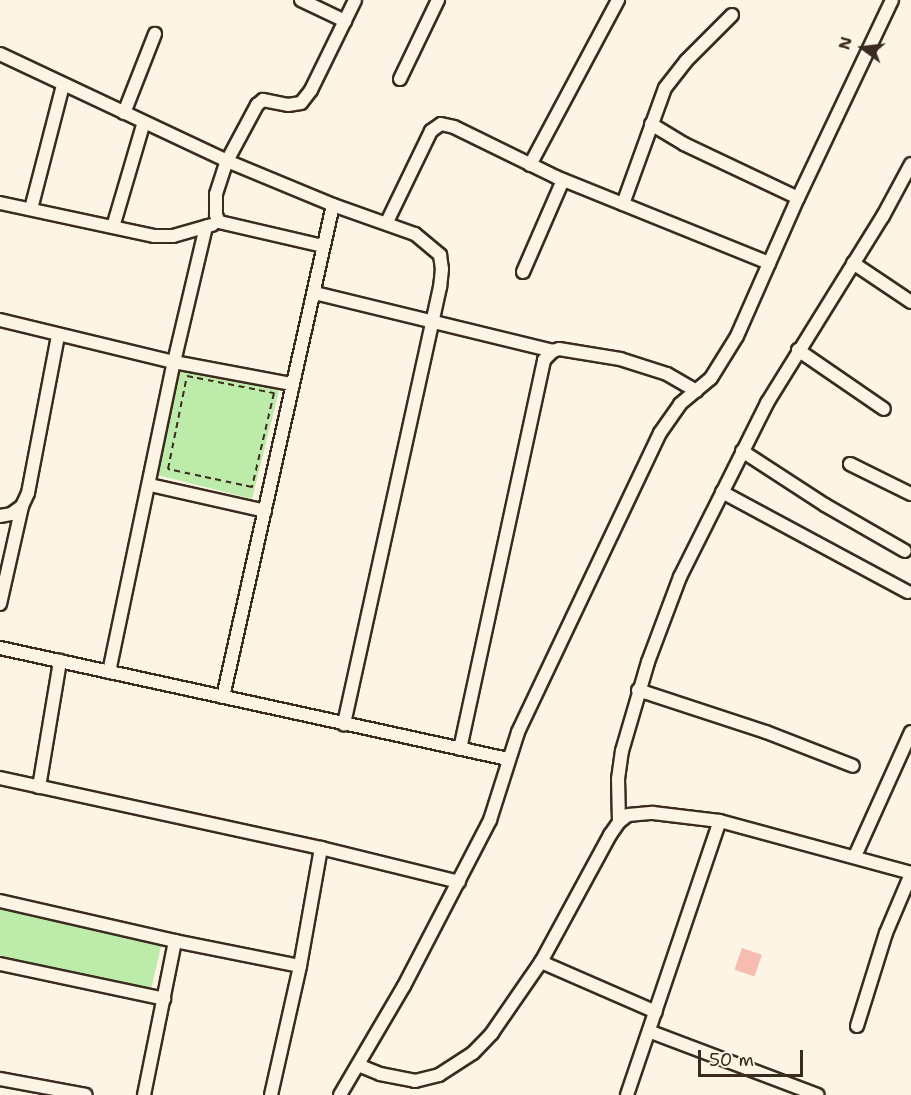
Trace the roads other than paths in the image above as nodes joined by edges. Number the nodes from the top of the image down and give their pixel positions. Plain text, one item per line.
1 (301, 0) edge
2 (356, 0) edge
3 (438, 0) edge
4 (618, 0) edge
5 (892, 0) edge
6 (732, 15) dead end
7 (345, 21) junction
8 (155, 34) dead end
9 (0, 54) edge
10 (400, 79) dead end
11 (63, 85) junction
12 (124, 113) junction
13 (144, 122) junction
14 (651, 124) junction
15 (227, 160) junction
16 (911, 164) edge
17 (530, 165) junction
18 (563, 180) junction
19 (798, 198) junction
20 (0, 202) edge
21 (622, 204) junction
22 (333, 205) junction
23 (31, 209) junction
24 (219, 222) junction
25 (387, 222) junction
26 (113, 227) junction
27 (206, 227) junction
28 (323, 246) junction
29 (769, 263) junction
30 (853, 263) junction
31 (523, 272) dead end
32 (315, 293) junction
33 (911, 302) edge
34 (0, 320) edge
35 (432, 321) junction
36 (58, 335) junction
37 (798, 350) junction
38 (553, 351) junction
39 (174, 362) junction
40 (292, 384) junction
41 (696, 391) junction
42 (884, 409) dead end
43 (742, 451) junction
44 (850, 464) dead end
45 (150, 485) junction
46 (722, 492) junction
47 (911, 494) edge
48 (21, 507) junction
49 (265, 511) junction
50 (0, 516) edge
51 (905, 551) dead end
52 (908, 592) dead end
53 (0, 604) edge
54 (0, 648) edge
55 (60, 661) junction
56 (109, 672) junction
57 (638, 690) junction
58 (223, 697) junction
59 (344, 725) junction
60 (911, 732) edge
61 (460, 749) junction
62 (508, 759) junction
63 (853, 766) dead end
64 (0, 778) edge
65 (39, 787) junction
66 (720, 821) junction
67 (619, 822) junction
68 (321, 848) junction
69 (855, 856) junction
70 (911, 874) edge
71 (459, 882) junction
72 (0, 901) edge
73 (175, 941) junction
74 (542, 963) junction
75 (0, 964) edge
76 (300, 966) junction
77 (164, 999) junction
78 (656, 1012) junction
79 (857, 1026) dead end
80 (651, 1032) junction
81 (358, 1065) junction
82 (0, 1079) edge
83 (86, 1095) edge
84 (144, 1095) edge
85 (271, 1095) edge
86 (340, 1095) edge
87 (627, 1095) edge
88 (818, 1095) edge

1 - 7 street
2 - 7 street
3 - 10 street
4 - 17 street
5 - 19 street
6 - 14 street
7 - 15 street
8 - 12 street
9 - 11 street
11 - 12 street
11 - 23 street
12 - 13 street
13 - 15 street
13 - 26 street
14 - 19 street
14 - 21 street
15 - 22 street
15 - 24 street
16 - 30 street
17 - 18 street
17 - 25 street
18 - 21 street
18 - 31 street
19 - 29 street
20 - 23 street
21 - 29 street
22 - 25 street
22 - 28 street
23 - 26 street
24 - 27 street
24 - 28 street
25 - 35 street
26 - 27 street
27 - 39 street
28 - 32 street
29 - 41 street
30 - 33 street
30 - 37 street
32 - 35 street
32 - 40 street
34 - 36 street
35 - 38 street
35 - 59 street
36 - 39 street
36 - 48 street
37 - 42 street
37 - 43 street
38 - 41 street
38 - 61 street
39 - 40 street
39 - 45 street
40 - 49 street
41 - 62 street
43 - 46 street
43 - 51 street
44 - 47 street
45 - 49 street
45 - 56 street
46 - 52 street
46 - 57 street
48 - 50 street
48 - 53 street
49 - 58 street
54 - 55 street
55 - 56 street
55 - 65 street
56 - 58 street
57 - 63 street
57 - 67 street
58 - 59 street
59 - 61 street
60 - 69 street
61 - 62 street
62 - 71 street
64 - 65 street
65 - 68 street
66 - 67 street
66 - 69 street
66 - 78 street
67 - 74 street
68 - 71 street
68 - 76 street
69 - 70 street
70 - 79 street
71 - 81 street
72 - 73 street
73 - 76 street
73 - 77 street
74 - 78 street
74 - 81 street
75 - 77 street
76 - 85 street
77 - 84 street
78 - 80 street
80 - 87 street
80 - 88 street
81 - 86 street
82 - 83 street

